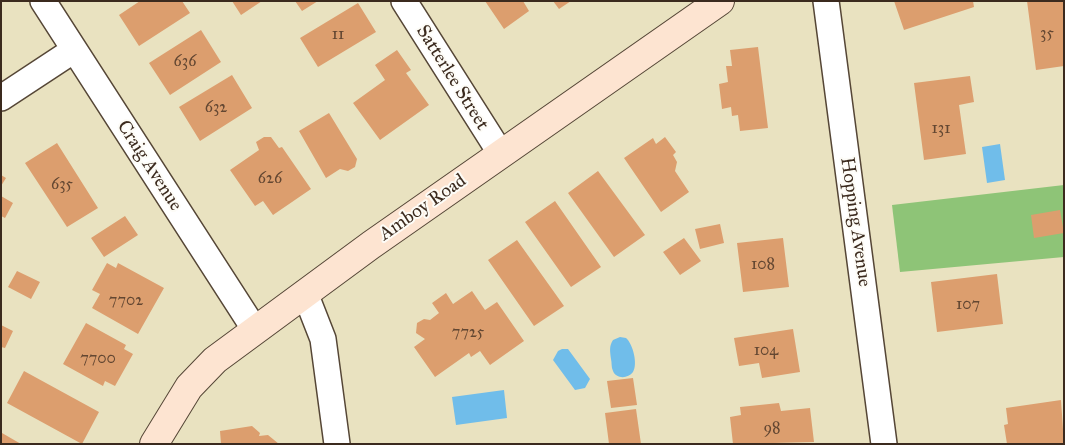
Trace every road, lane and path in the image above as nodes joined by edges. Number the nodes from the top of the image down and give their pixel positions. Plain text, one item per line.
1 (43, 1) edge
2 (404, 1) edge
3 (720, 1) edge
4 (826, 1) edge
5 (74, 50) junction
6 (1, 98) edge
7 (501, 154) junction
8 (305, 293) junction
9 (255, 330) junction
10 (154, 444) edge
11 (337, 444) edge
12 (884, 444) edge

1 - 5 street, Craig Avenue
2 - 7 street, Satterlee Street
3 - 7 street, Amboy Road
4 - 12 street, Hopping Avenue
5 - 6 street
5 - 9 street, Craig Avenue
7 - 8 street, Amboy Road
8 - 9 street, Amboy Road
8 - 11 street
9 - 10 street, Amboy Road

